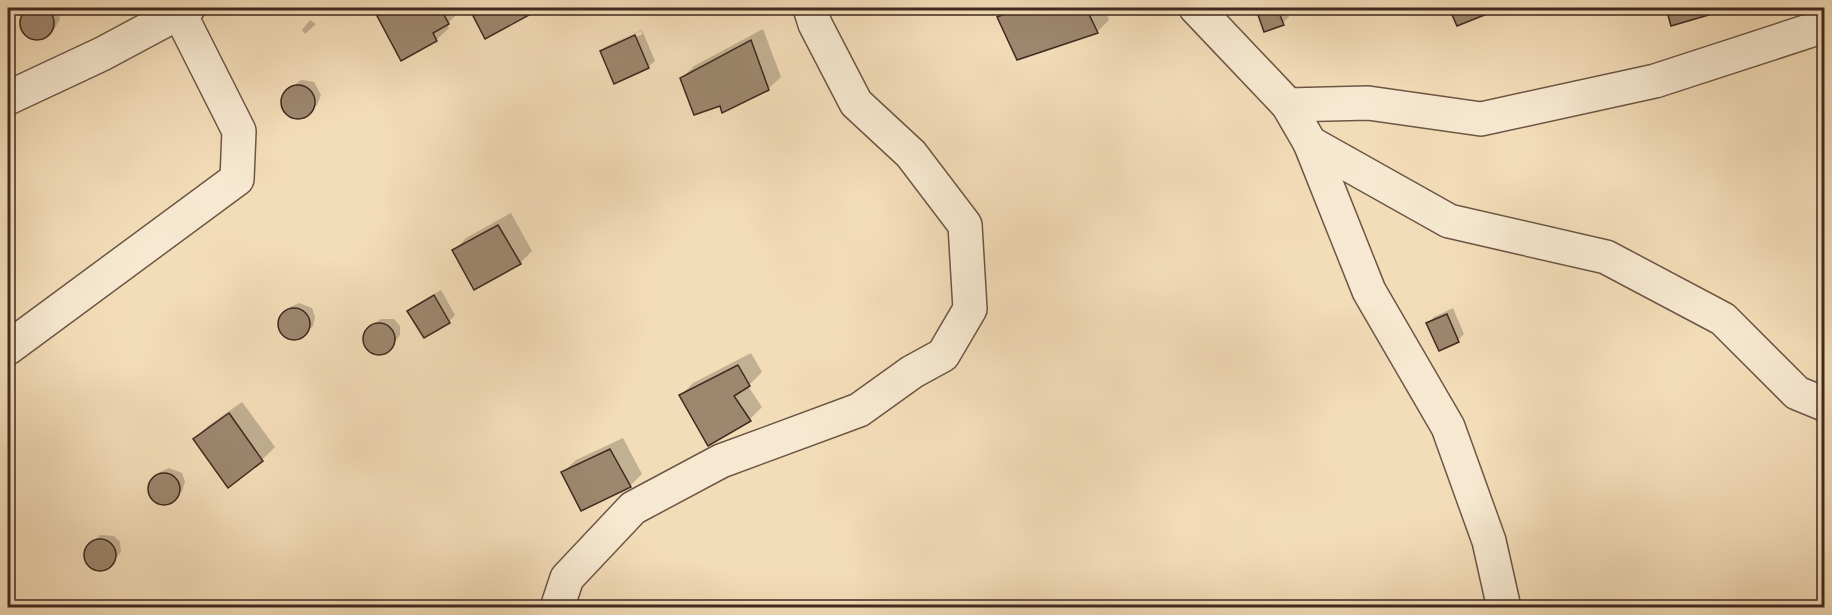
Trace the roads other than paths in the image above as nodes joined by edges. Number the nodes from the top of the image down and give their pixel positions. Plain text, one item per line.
1 (810, 8) edge
2 (1196, 8) edge
3 (183, 10) edge
4 (1824, 26) edge
5 (8, 98) edge
6 (1288, 105) junction
7 (1310, 142) junction
8 (8, 348) edge
9 (1824, 404) edge
10 (564, 598) edge
11 (1504, 608) edge

1 - 10 street
2 - 6 street
3 - 5 street
3 - 8 street
4 - 6 street
6 - 7 street
7 - 9 street
7 - 11 street

